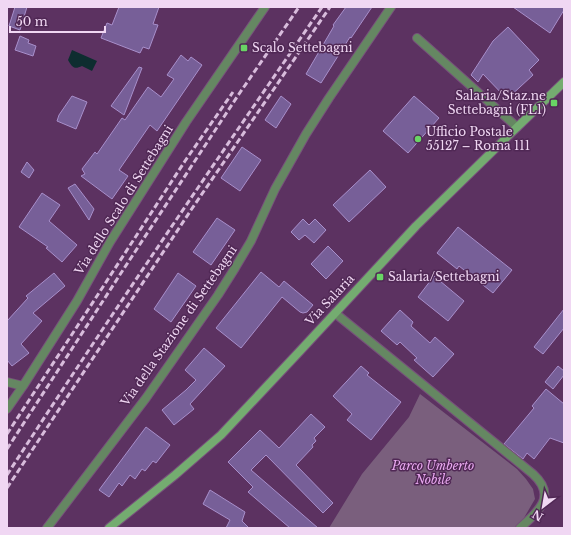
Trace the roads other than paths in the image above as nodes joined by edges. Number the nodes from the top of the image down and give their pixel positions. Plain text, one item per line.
1 (265, 7) edge
2 (391, 7) edge
3 (418, 38) dead end
4 (564, 82) edge
5 (517, 127) junction
6 (335, 313) junction
7 (7, 382) edge
8 (23, 386) junction
9 (7, 409) edge
10 (47, 528) edge
11 (109, 528) edge
12 (520, 528) edge

1 - 8 street, Via dello Scalo di Settebagni
2 - 10 street, Via della Stazione di Settebagni
3 - 5 street
4 - 5 street, Via Salaria
5 - 6 street, Via Salaria
6 - 11 street, Via Salaria
6 - 12 street
7 - 8 street
8 - 9 street, Via dello Scalo di Settebagni

